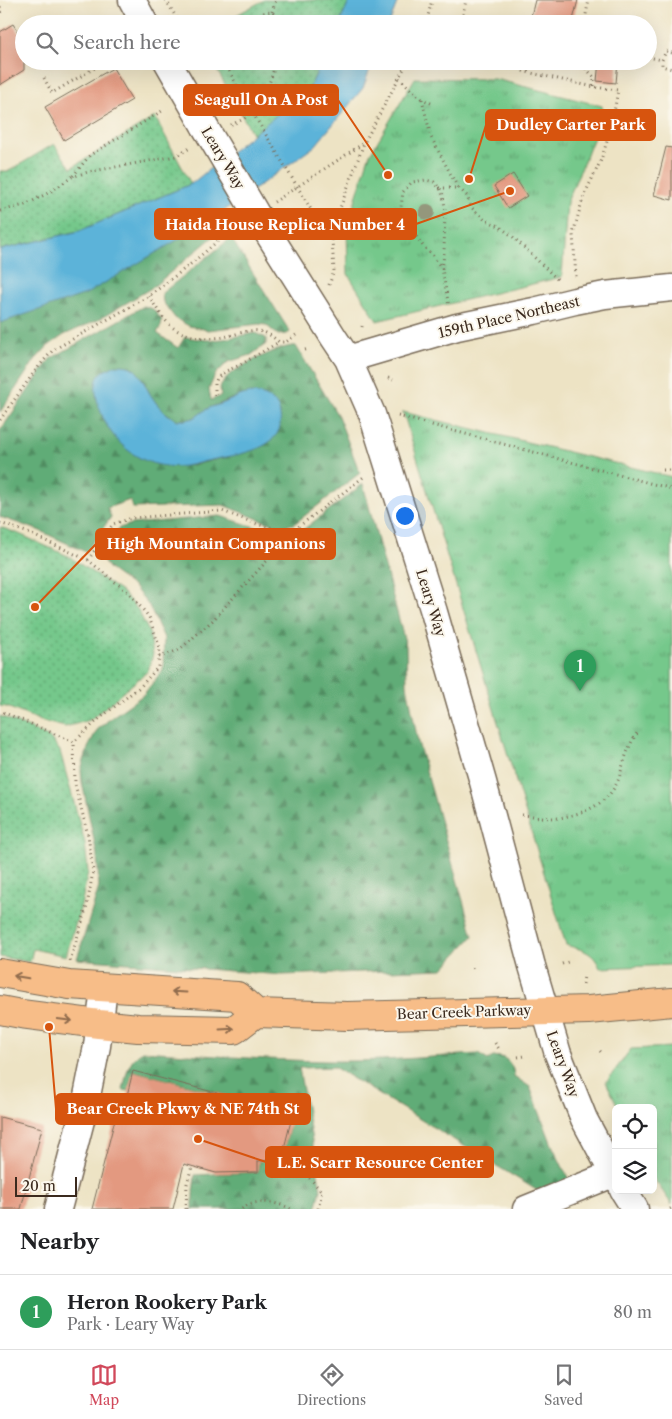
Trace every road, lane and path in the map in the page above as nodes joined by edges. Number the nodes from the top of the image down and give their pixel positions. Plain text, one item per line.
1 (132, 0) edge
2 (166, 0) edge
3 (276, 0) edge
4 (432, 0) edge
5 (466, 0) edge
6 (589, 0) edge
7 (0, 7) edge
8 (0, 12) edge
9 (272, 12) junction
10 (140, 15) edge
11 (175, 15) edge
12 (261, 15) edge
13 (275, 15) edge
14 (429, 15) edge
15 (463, 15) edge
16 (586, 15) edge
17 (672, 53) edge
18 (657, 59) edge
19 (662, 60) junction
20 (672, 69) edge
21 (91, 70) edge
22 (172, 70) edge
23 (229, 70) edge
24 (273, 70) edge
25 (403, 70) edge
26 (521, 70) edge
27 (588, 70) edge
28 (44, 78) dead end
29 (399, 78) junction
30 (594, 87) junction
31 (422, 99) junction
32 (432, 104) dead end
33 (162, 111) dead end
34 (207, 134) junction
35 (364, 143) junction
36 (72, 177) junction
37 (439, 188) junction
38 (459, 188) junction
39 (0, 211) edge
40 (256, 217) junction
41 (331, 224) junction
42 (442, 269) junction
43 (576, 277) dead end
44 (560, 281) dead end
45 (329, 287) dead end
46 (672, 288) edge
47 (149, 296) junction
48 (457, 327) junction
49 (296, 335) dead end
50 (279, 342) junction
51 (348, 359) junction
52 (388, 378) dead end
53 (393, 380) dead end
54 (216, 395) dead end
55 (398, 416) dead end
56 (0, 420) edge
57 (663, 470) dead end
58 (672, 470) edge
59 (365, 476) dead end
60 (672, 489) edge
61 (0, 523) edge
62 (294, 530) junction
63 (88, 560) junction
64 (159, 657) junction
65 (0, 711) edge
66 (638, 732) dead end
67 (74, 742) junction
68 (522, 815) dead end
69 (568, 962) dead end
70 (70, 963) dead end
71 (562, 964) dead end
72 (0, 974) edge
73 (584, 975) dead end
74 (582, 984) dead end
75 (104, 988) junction
76 (672, 1002) edge
77 (0, 1010) edge
78 (544, 1010) junction
79 (256, 1013) junction
80 (99, 1024) junction
81 (495, 1043) dead end
82 (499, 1049) dead end
83 (525, 1056) dead end
84 (518, 1058) dead end
85 (281, 1158) dead end
86 (192, 1166) dead end
87 (612, 1172) edge
88 (612, 1183) edge
89 (625, 1194) edge
90 (58, 1209) edge
91 (186, 1209) edge
92 (242, 1209) edge
93 (291, 1209) edge
94 (318, 1209) edge
95 (526, 1209) edge
96 (635, 1209) edge

1 - 10 street
2 - 11 path
3 - 9 path
4 - 14 path
5 - 15 path
6 - 16 path
7 - 8 path
9 - 12 path
9 - 13 path
17 - 19 path
18 - 19 path
19 - 20 path
21 - 28 path
22 - 34 street, Leary Way
23 - 41 path, bridge
24 - 34 path
25 - 29 path
26 - 30 path
27 - 30 path
29 - 31 path
29 - 35 path
30 - 43 path
31 - 32 path
31 - 38 path
33 - 36 path
34 - 36 path
34 - 40 street, Leary Way, bridge
35 - 40 path
35 - 41 path
36 - 39 path
37 - 38 path
37 - 42 path
37 - 42 path
38 - 44 path
40 - 47 path
40 - 51 street, Leary Way
41 - 45 path
42 - 48 path
46 - 48 street, 159th Place Northeast
47 - 50 path
47 - 56 path
48 - 51 street, 159th Place Northeast
49 - 50 path
50 - 54 path
51 - 78 street, Leary Way
52 - 53 path
55 - 60 path
57 - 58 path
59 - 62 path
61 - 63 path
62 - 63 path
62 - 64 path
63 - 64 path
64 - 67 path
65 - 67 path
66 - 68 path
67 - 70 path
69 - 71 path
75 -> 72 main road
73 - 74 path
79 -> 75 main road
75 - 80 street
76 - 78 main road, Bear Creek Parkway
77 -> 80 main road
78 - 79 main road, Bear Creek Parkway
78 - 87 street, Leary Way
80 -> 79 main road
80 - 90 street
81 - 82 path
83 - 84 path
85 - 94 path
86 - 91 path
88 - 95 street
89 - 96 street, Leary Way
92 - 93 path

